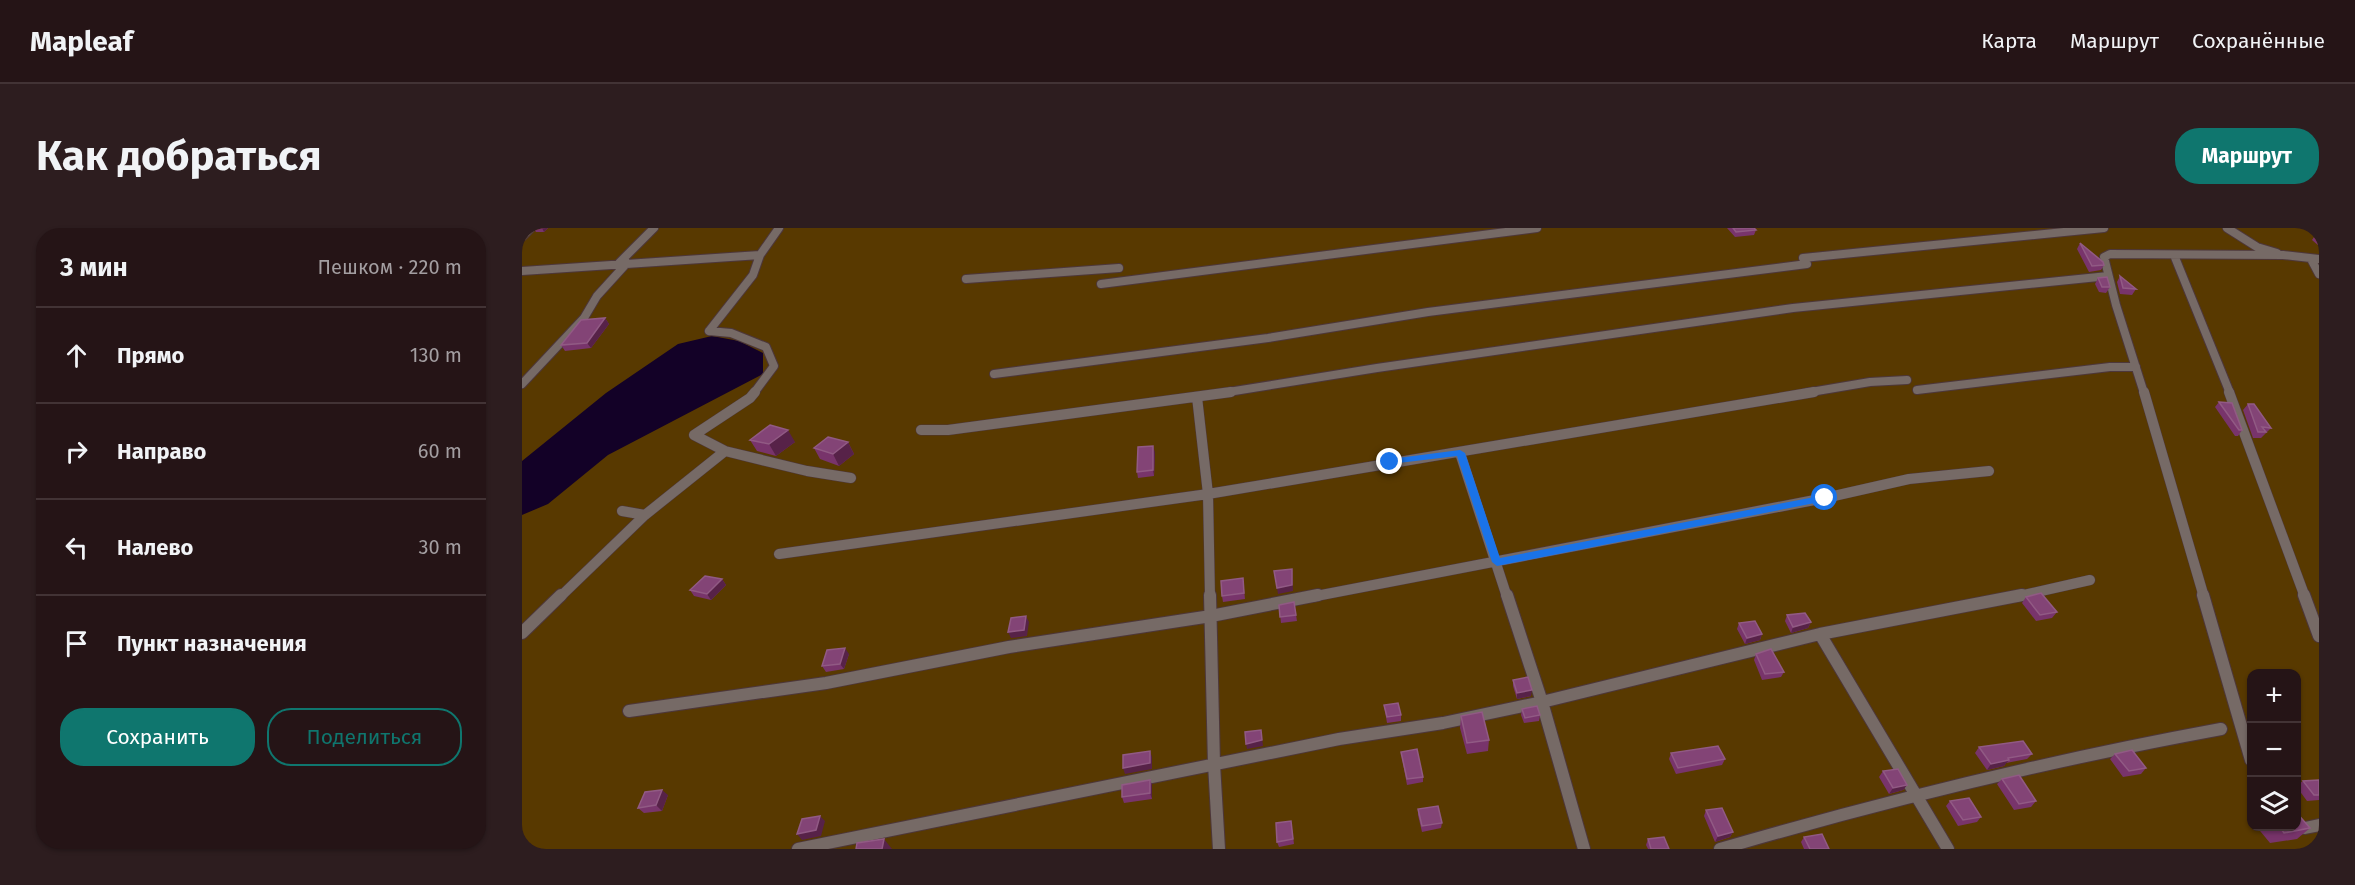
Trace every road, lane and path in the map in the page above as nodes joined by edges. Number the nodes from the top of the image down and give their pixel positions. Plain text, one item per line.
1 (531, 228) edge
2 (654, 228) edge
3 (779, 228) edge
4 (1537, 228) edge
5 (2104, 228) edge
6 (2227, 228) edge
7 (522, 237) edge
8 (760, 255) junction
9 (2174, 255) junction
10 (2283, 255) junction
11 (2315, 259) edge
12 (623, 263) junction
13 (1119, 268) dead end
14 (522, 272) edge
15 (2319, 274) edge
16 (2108, 276) junction
17 (966, 279) dead end
18 (1101, 284) dead end
19 (2136, 367) junction
20 (994, 374) dead end
21 (1907, 380) dead end
22 (522, 384) edge
23 (1917, 390) dead end
24 (1197, 397) junction
25 (921, 430) dead end
26 (725, 451) junction
27 (1460, 453) junction
28 (1989, 471) dead end
29 (851, 478) dead end
30 (1208, 494) junction
31 (622, 511) dead end
32 (645, 515) junction
33 (779, 554) dead end
34 (1497, 562) junction
35 (2090, 580) dead end
36 (1211, 616) junction
37 (522, 633) edge
38 (1820, 634) junction
39 (2319, 636) edge
40 (1542, 702) junction
41 (629, 711) dead end
42 (2221, 729) dead end
43 (2247, 746) edge
44 (1214, 764) junction
45 (1918, 797) junction
46 (798, 849) edge
47 (1219, 849) edge
48 (1584, 849) edge
49 (1720, 849) edge
50 (1948, 849) edge

1 - 7 lane
2 - 12 lane
3 - 8 lane
4 - 18 lane
5 - 20 lane
6 - 10 lane
8 - 12 lane
8 - 26 lane
9 - 10 lane
9 - 16 lane
9 - 39 lane
10 - 11 lane
11 - 15 lane
12 - 14 lane
12 - 22 lane
13 - 17 lane
16 - 19 lane
16 - 24 lane
19 - 23 lane
19 - 43 lane
21 - 27 lane
24 - 25 lane
24 - 30 lane
26 - 29 lane
26 - 32 lane
27 - 30 lane
27 - 34 lane
28 - 34 lane
30 - 33 lane
30 - 36 lane
31 - 32 lane
32 - 37 lane
34 - 36 lane
34 - 40 lane
35 - 38 lane
36 - 41 lane
36 - 44 lane
38 - 40 lane
38 - 45 lane
40 - 44 lane
40 - 48 lane
42 - 45 lane
44 - 46 lane
44 - 47 lane
45 - 49 lane
45 - 50 lane

